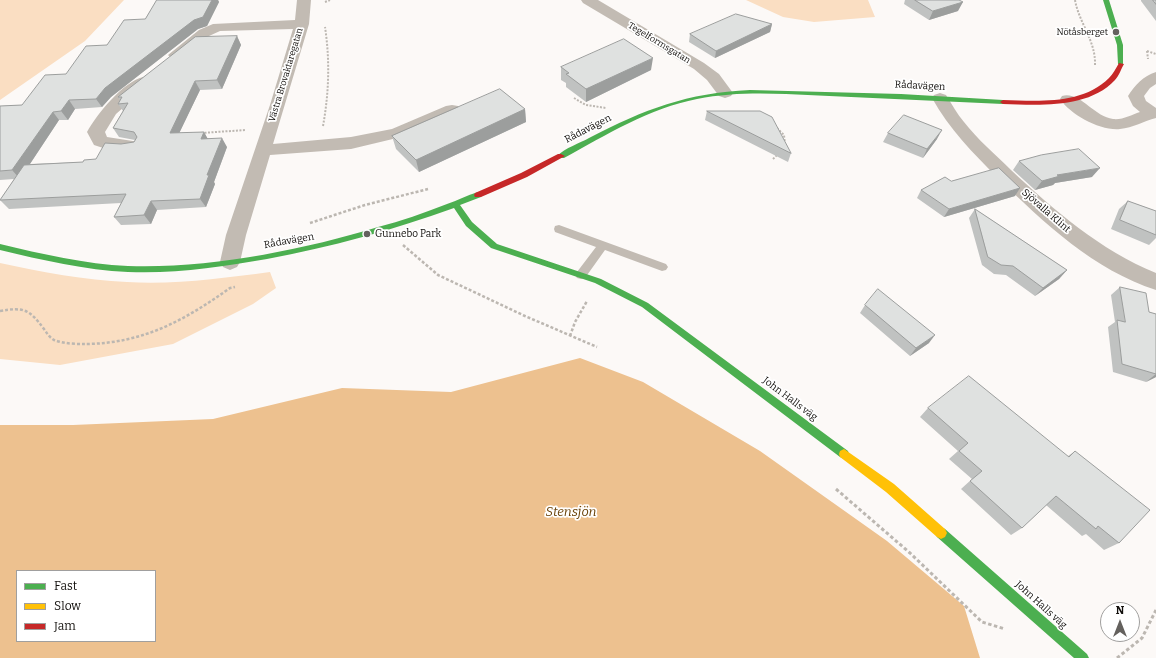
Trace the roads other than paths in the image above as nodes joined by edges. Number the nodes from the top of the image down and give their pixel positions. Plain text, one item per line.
1 (304, 0) edge
2 (588, 0) edge
3 (1106, 0) edge
4 (302, 24) junction
5 (167, 62) edge
6 (155, 72) edge
7 (1156, 77) edge
8 (725, 93) junction
9 (940, 98) junction
10 (1068, 100) junction
11 (452, 110) edge
12 (1154, 113) edge
13 (133, 146) edge
14 (264, 150) junction
15 (456, 205) junction
16 (559, 229) dead end
17 (603, 245) junction
18 (0, 248) edge
19 (230, 262) junction
20 (662, 266) dead end
21 (582, 275) junction
22 (1156, 282) edge
23 (1083, 658) edge

1 - 4 street, Västra Brovaktaregatan
2 - 8 street, Tegelformsgatan
3 - 10 street, Rådavägen
4 - 5 street
4 - 14 street, Västra Brovaktaregatan
6 - 13 street
7 - 12 street
8 - 9 street, Rådavägen
8 - 15 street, Rådavägen
9 - 10 street, Rådavägen
9 - 22 street, Sjövalla Klint
10 - 12 street
11 - 14 street
14 - 19 street, Västra Brovaktaregatan
15 - 19 street, Rådavägen
15 - 21 street, John Halls väg
16 - 17 lane
17 - 20 lane
17 - 21 lane
18 - 19 street, Rådavägen
21 - 23 street, John Halls väg

